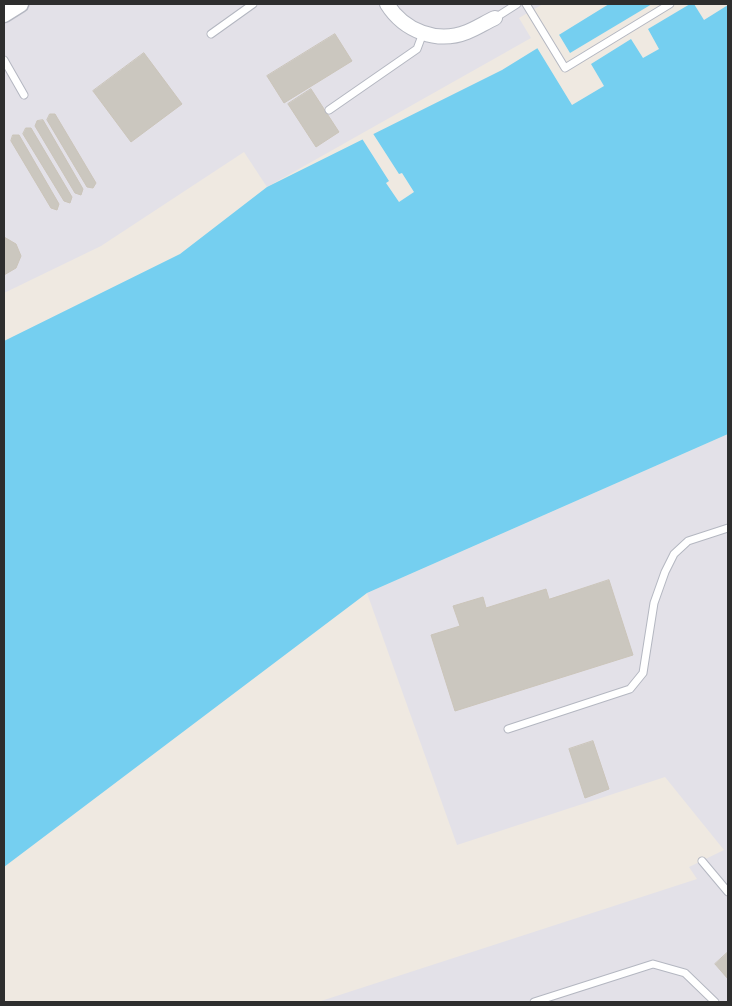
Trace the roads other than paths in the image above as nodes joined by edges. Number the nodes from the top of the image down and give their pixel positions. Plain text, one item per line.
1 (20, 4) edge
2 (253, 4) edge
3 (387, 4) edge
4 (517, 4) edge
5 (526, 4) edge
6 (670, 4) edge
7 (4, 14) edge
8 (495, 18) joint
9 (423, 33) junction
10 (211, 34) dead end
11 (4, 60) edge
12 (24, 95) dead end
13 (329, 110) dead end
14 (728, 528) edge
15 (508, 729) dead end
16 (702, 861) dead end
17 (728, 892) edge
18 (534, 1002) edge
19 (715, 1002) edge

1 - 7 street
2 - 10 lane
3 - 9 street
4 - 8 lane
5 - 6 lane
8 - 9 street
9 - 13 lane
11 - 12 lane
14 - 15 lane
16 - 17 lane
18 - 19 lane

